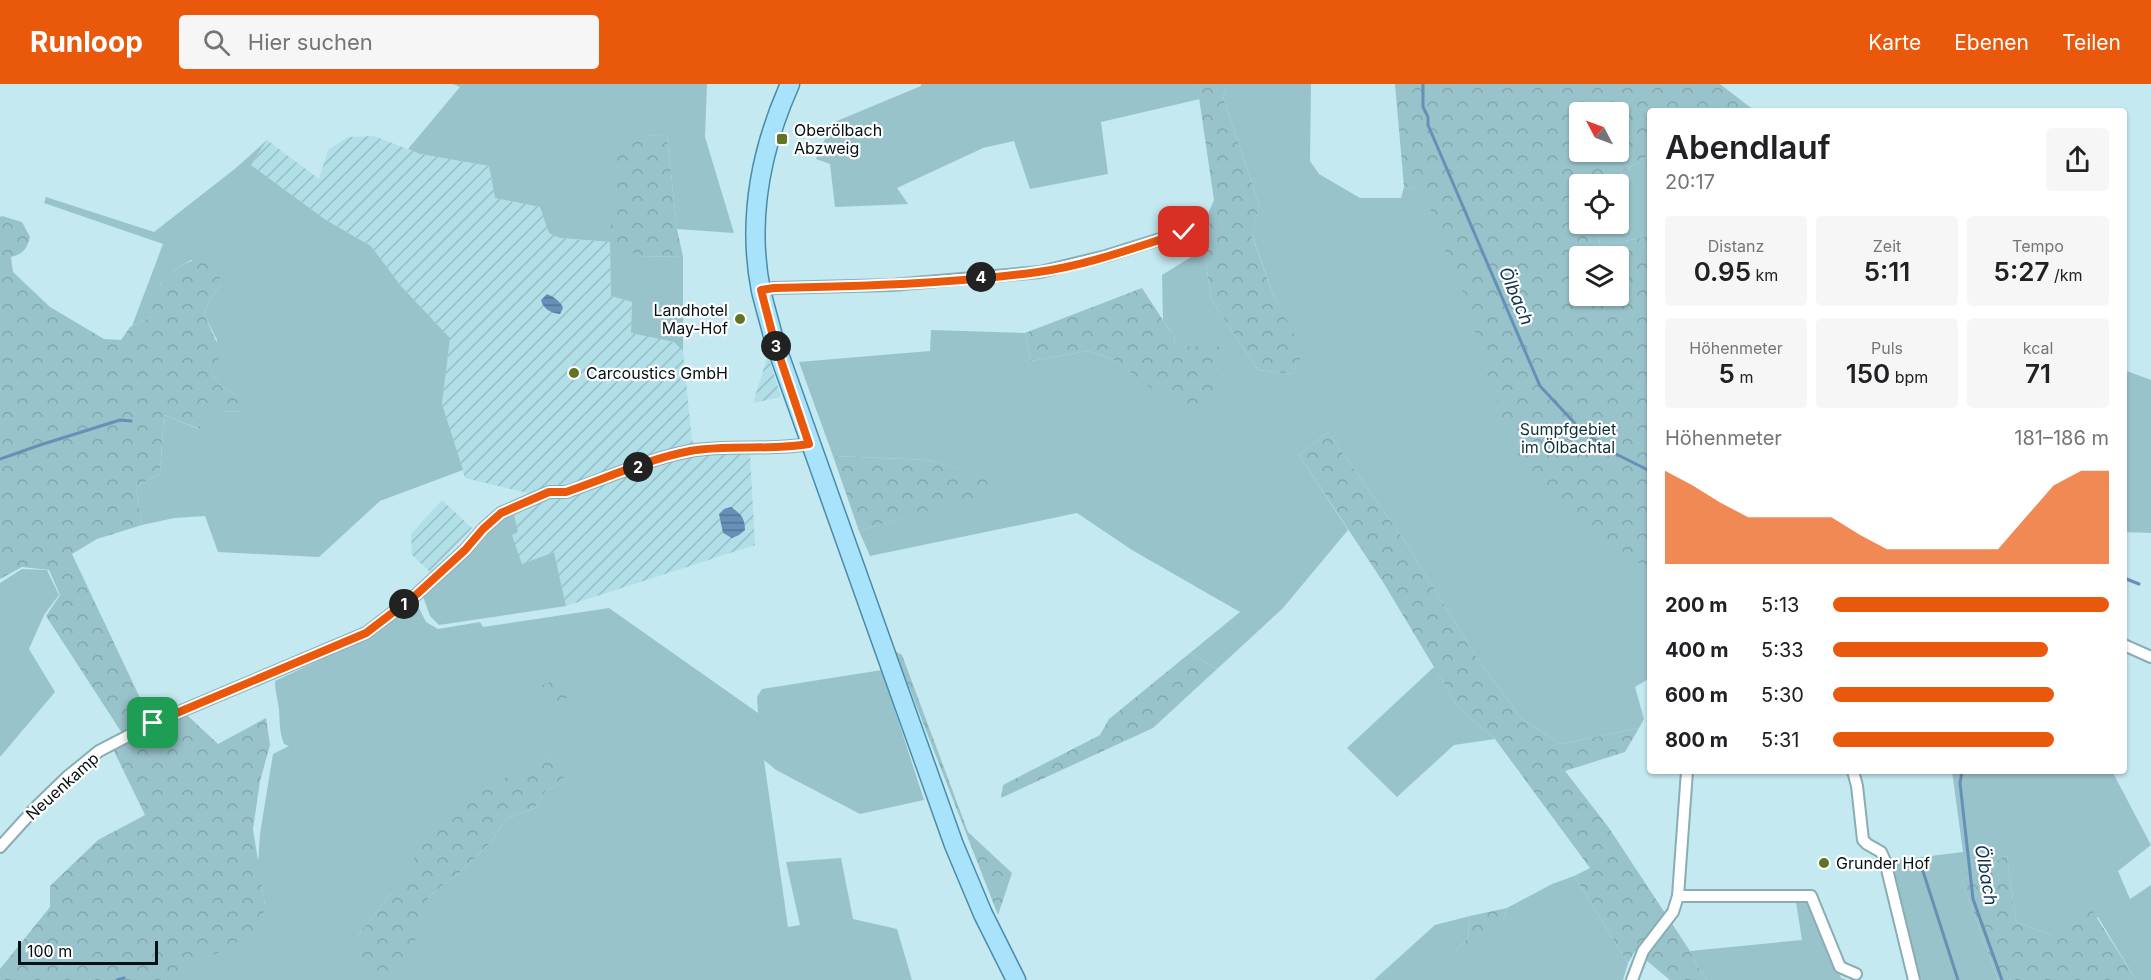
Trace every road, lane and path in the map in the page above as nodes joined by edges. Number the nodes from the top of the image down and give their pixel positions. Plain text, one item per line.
1 (790, 84) edge
2 (1195, 225) dead end
3 (761, 290) junction
4 (809, 444) junction
5 (2127, 646) edge
6 (2151, 657) edge
7 (1687, 774) edge
8 (1854, 774) edge
9 (0, 847) edge
10 (1678, 896) junction
11 (1856, 974) dead end
12 (1016, 980) edge
13 (1632, 980) edge
14 (1914, 980) edge

1 - 3 main road
2 - 3 street
3 - 4 main road
4 - 9 street, Neuenkamp
4 - 12 main road
5 - 6 street
7 - 10 street
8 - 14 street
10 - 11 street
10 - 13 street

